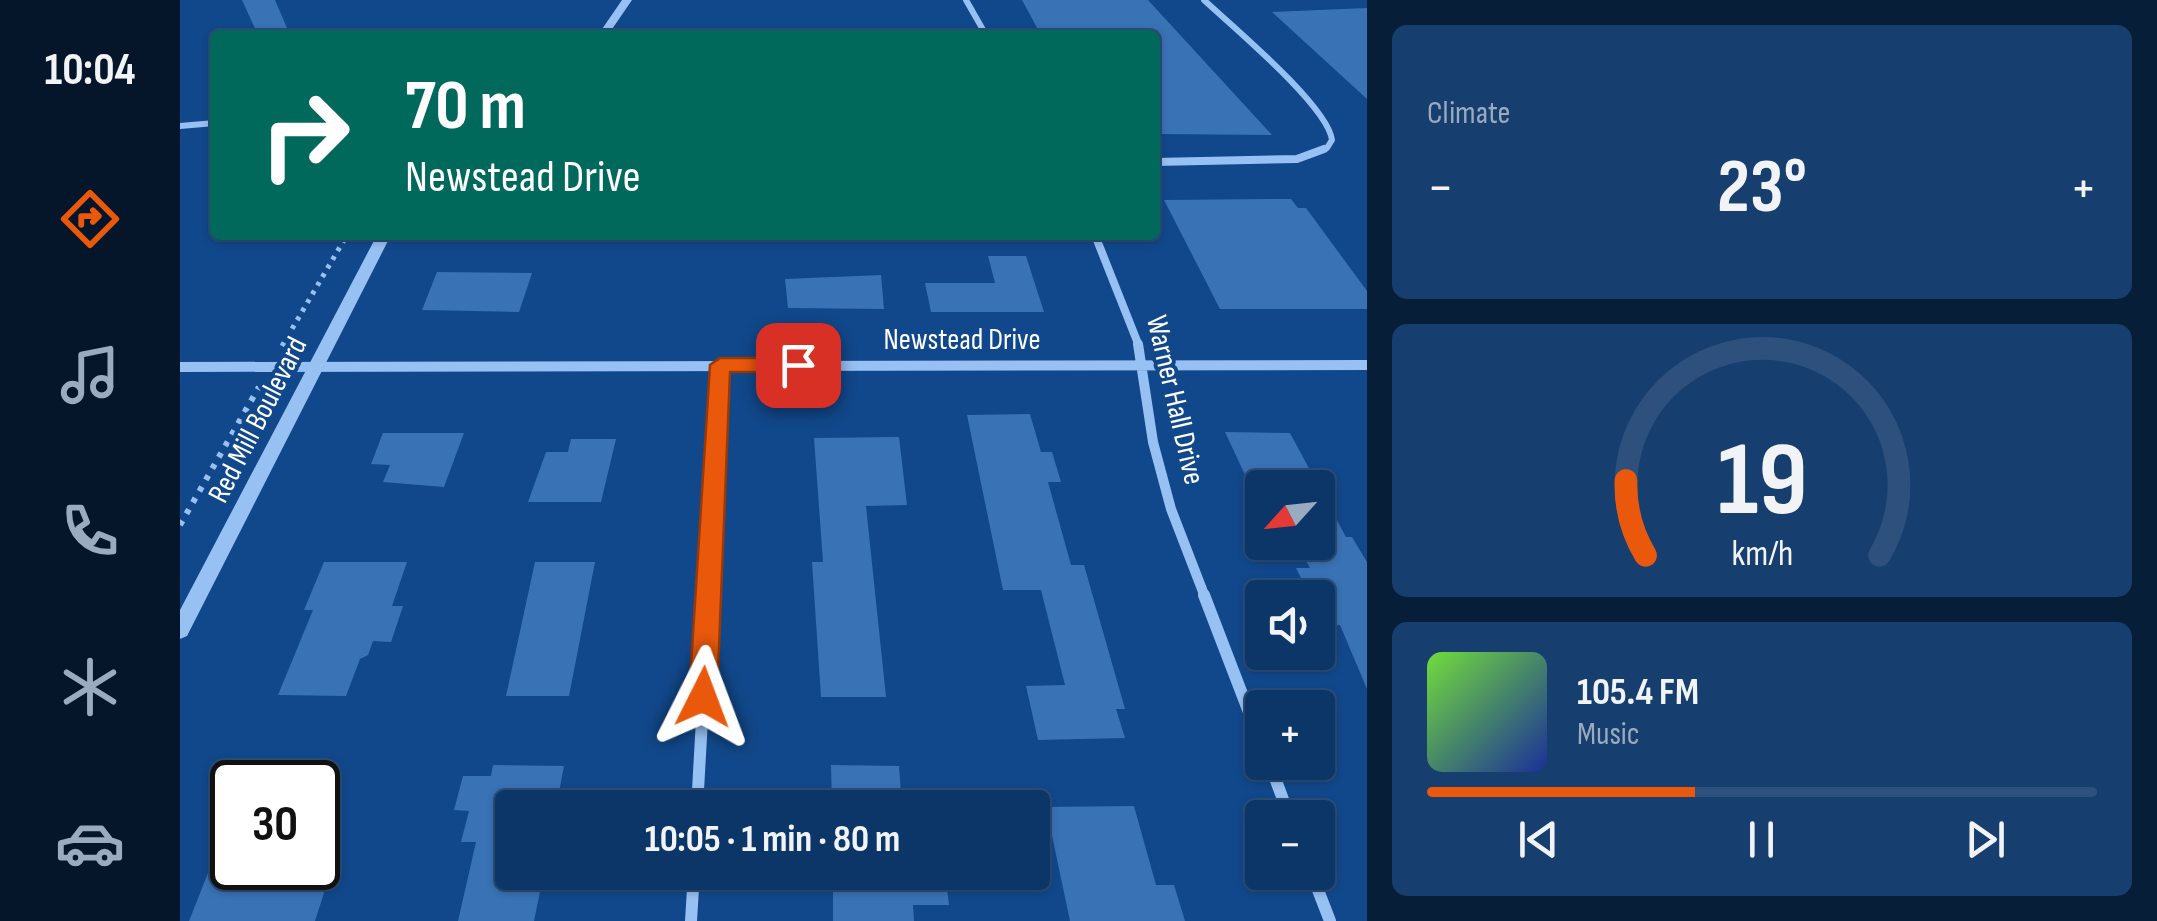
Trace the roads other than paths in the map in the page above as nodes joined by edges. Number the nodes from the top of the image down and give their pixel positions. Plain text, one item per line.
1 (627, 0) edge
2 (966, 0) edge
3 (1204, 0) edge
4 (606, 30) edge
5 (983, 30) edge
6 (210, 123) edge
7 (180, 126) edge
8 (1160, 162) edge
9 (381, 240) edge
10 (1097, 240) edge
11 (720, 365) junction
12 (1367, 365) edge
13 (180, 366) edge
14 (316, 366) junction
15 (1144, 366) junction
16 (180, 630) edge
17 (1245, 702) edge
18 (698, 790) edge
19 (693, 890) edge
20 (1319, 890) edge
21 (691, 921) edge
22 (1330, 921) edge

1 - 4 street
2 - 5 street
3 - 8 street
6 - 7 street
9 - 14 street, Red Mill Boulevard
10 - 15 street, Warner Hall Drive
11 - 14 street, Newstead Drive
11 - 15 street, Newstead Drive
11 - 18 street
12 - 15 street, Newstead Drive
13 - 14 street, Newstead Drive
14 - 16 street, Red Mill Boulevard
15 - 17 street, Warner Hall Drive
19 - 21 street
20 - 22 street

